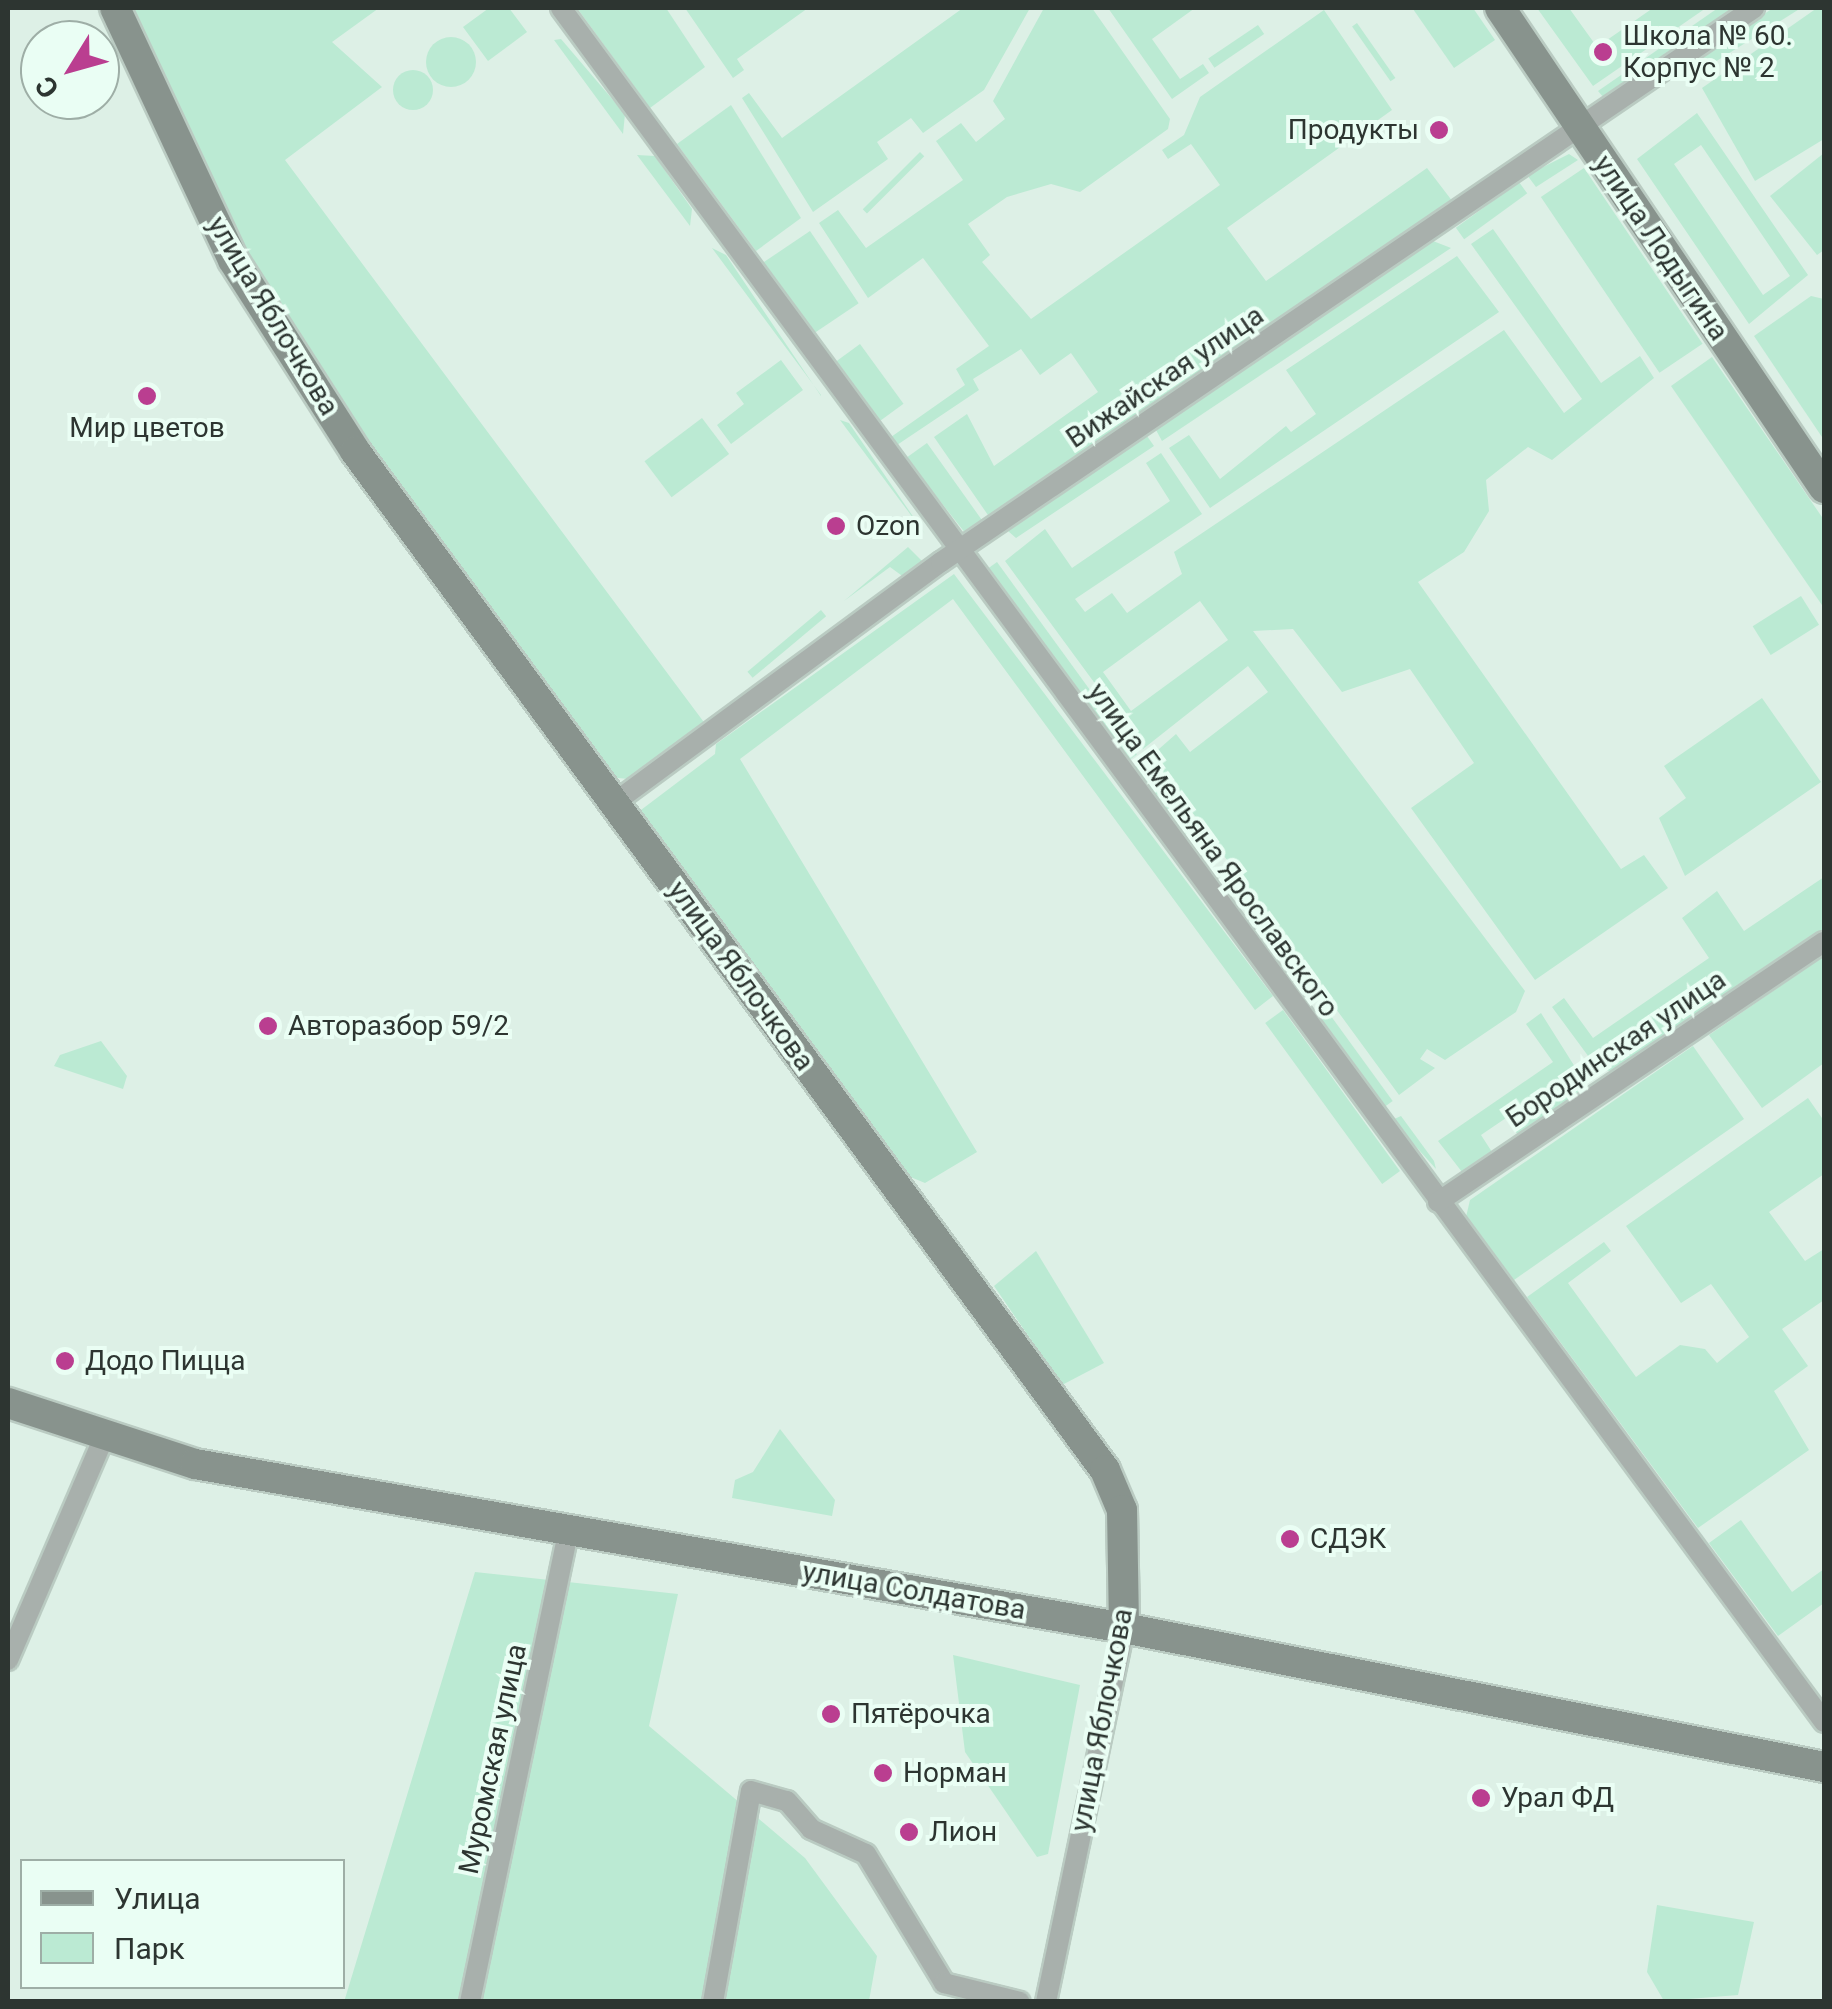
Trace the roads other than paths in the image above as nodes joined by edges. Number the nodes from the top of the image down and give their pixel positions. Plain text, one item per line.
1 (115, 8) edge
2 (561, 8) edge
3 (1500, 8) edge
4 (1754, 8) edge
5 (1580, 127) junction
6 (1824, 488) edge
7 (958, 551) junction
8 (614, 803) junction
9 (1824, 942) edge
10 (1438, 1202) junction
11 (8, 1403) edge
12 (103, 1439) junction
13 (569, 1528) junction
14 (1124, 1628) junction
15 (8, 1660) edge
16 (1824, 1722) edge
17 (1824, 1767) edge
18 (470, 2002) edge
19 (712, 2002) edge
20 (1020, 2002) edge
21 (1046, 2002) edge

1 - 8 main road, улица Яблочкова
2 - 7 street, улица Емельяна Ярославского
3 - 5 main road, улица Лодыгина
4 - 5 street, Вижайская улица
5 - 6 main road, улица Лодыгина
5 - 7 street, Вижайская улица
7 - 8 street, Вижайская улица
7 - 10 street, улица Емельяна Ярославского
8 - 14 main road, улица Яблочкова
9 - 10 street, Бородинская улица
10 - 16 street, улица Емельяна Ярославского
11 - 12 main road, улица Солдатова
12 - 13 main road, улица Солдатова
12 - 15 street
13 - 14 main road, улица Солдатова
13 - 18 street, Муромская улица
14 - 17 main road, улица Солдатова
14 - 21 street, улица Яблочкова
19 - 20 street

